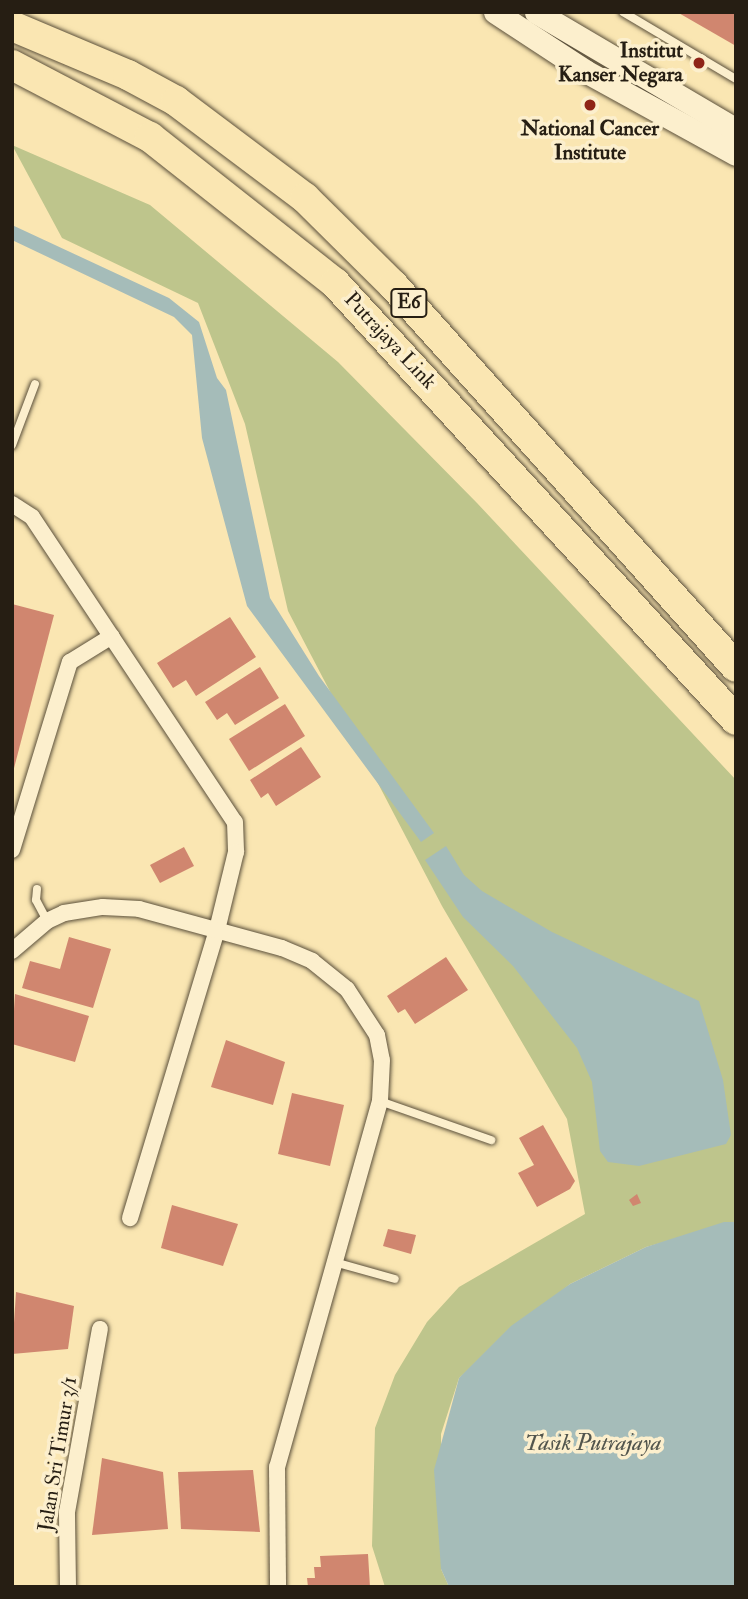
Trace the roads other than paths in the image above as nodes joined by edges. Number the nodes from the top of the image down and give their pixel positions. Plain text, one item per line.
1 (495, 12) edge
2 (536, 12) edge
3 (623, 12) edge
4 (12, 26) edge
5 (12, 65) edge
6 (736, 79) edge
7 (734, 148) edge
8 (35, 384) dead end
9 (12, 444) edge
10 (12, 504) edge
11 (112, 636) junction
12 (736, 667) edge
13 (736, 720) edge
14 (12, 849) edge
15 (37, 890) dead end
16 (47, 921) junction
17 (217, 930) junction
18 (12, 951) edge
19 (380, 1101) junction
20 (491, 1140) dead end
21 (130, 1218) dead end
22 (334, 1262) junction
23 (395, 1279) dead end
24 (100, 1329) dead end
25 (68, 1587) edge
26 (278, 1587) edge

1 - 7 street
2 - 7 street
3 - 6 lane
4 - 12 highway, Putrajaya Link / E6
5 - 13 highway, Putrajaya Link / E6
8 - 9 lane
10 - 11 street
11 - 14 street
11 - 17 street
15 - 16 lane
16 - 17 street
16 - 18 street
17 - 19 street
17 - 21 street
19 - 20 lane
19 - 22 street
22 - 23 lane
22 - 26 street
24 - 25 street, Jalan Sri Timur 3/1

